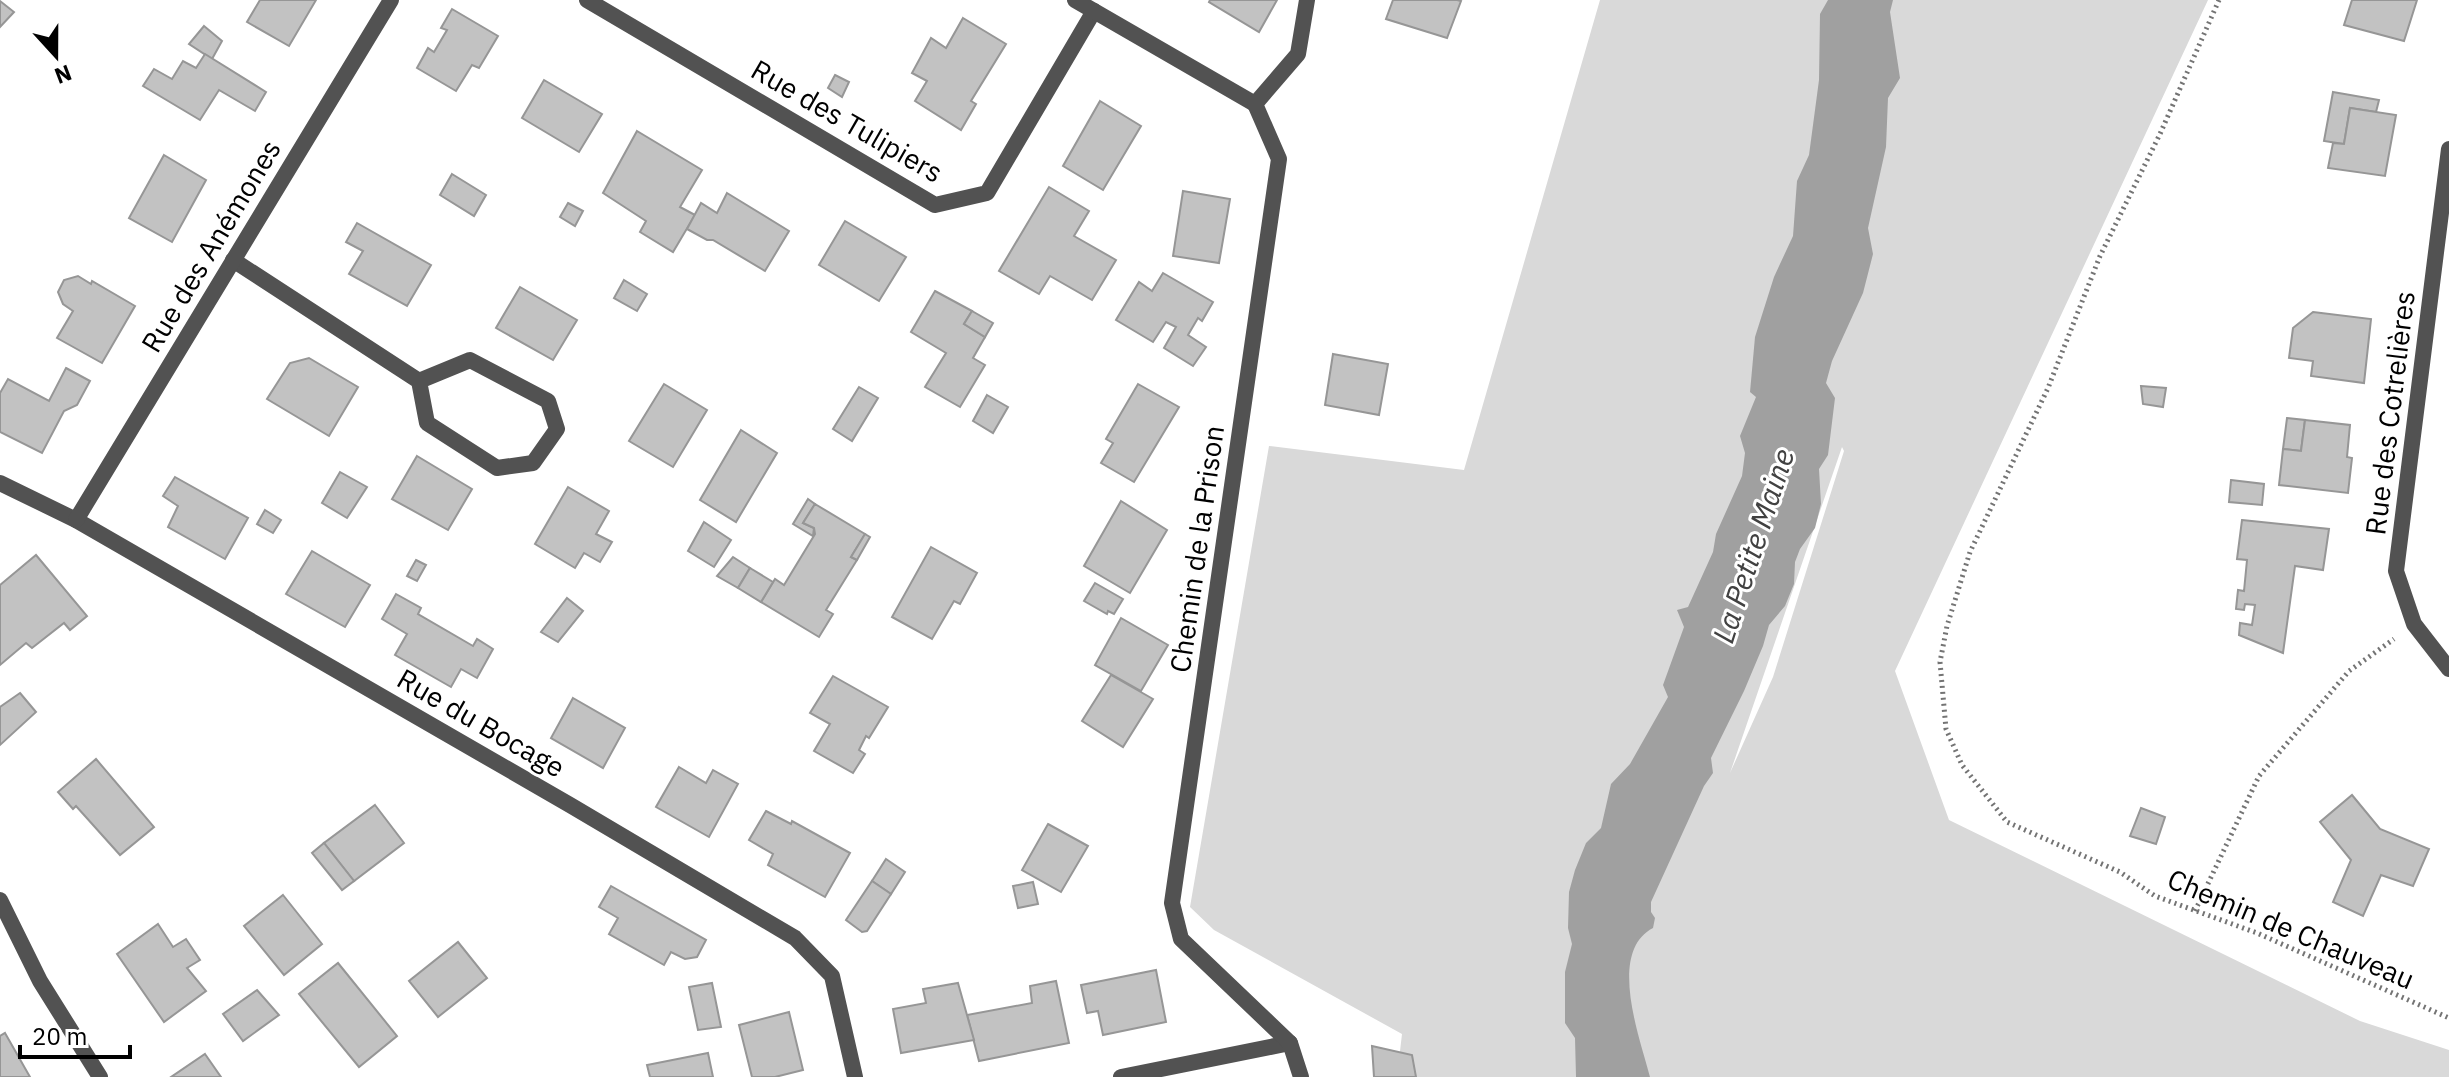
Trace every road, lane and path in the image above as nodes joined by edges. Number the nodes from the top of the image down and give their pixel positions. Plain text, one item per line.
1 (391, 0) edge
2 (587, 0) edge
3 (1075, 0) edge
4 (1307, 0) edge
5 (2219, 0) edge
6 (1094, 11) junction
7 (1255, 104) junction
8 (2449, 149) edge
9 (233, 260) junction
10 (419, 381) junction
11 (0, 483) edge
12 (76, 520) junction
13 (2414, 624) junction
14 (2449, 669) edge
15 (0, 900) edge
16 (2195, 911) junction
17 (2449, 1018) edge
18 (1290, 1043) junction
19 (100, 1077) edge
20 (855, 1077) edge
21 (1121, 1077) edge
22 (1301, 1077) edge

1 - 9 street, Rue des Anémones
2 - 6 street, Rue des Tulipiers
3 - 6 street
4 - 7 street
5 - 16 path, Chemin de Chauveau
6 - 7 street
7 - 18 street, Chemin de la Prison
8 - 13 street, Rue des Cotrelières
9 - 10 street
9 - 12 street, Rue des Anémones
10 - 10 street
11 - 12 street, Rue du Bocage
12 - 20 street, Rue du Bocage
13 - 14 street, Rue des Cotrelières
13 - 16 path
15 - 19 street
16 - 17 path, Chemin de Chauveau
18 - 21 street
18 - 22 street, Chemin de la Prison

